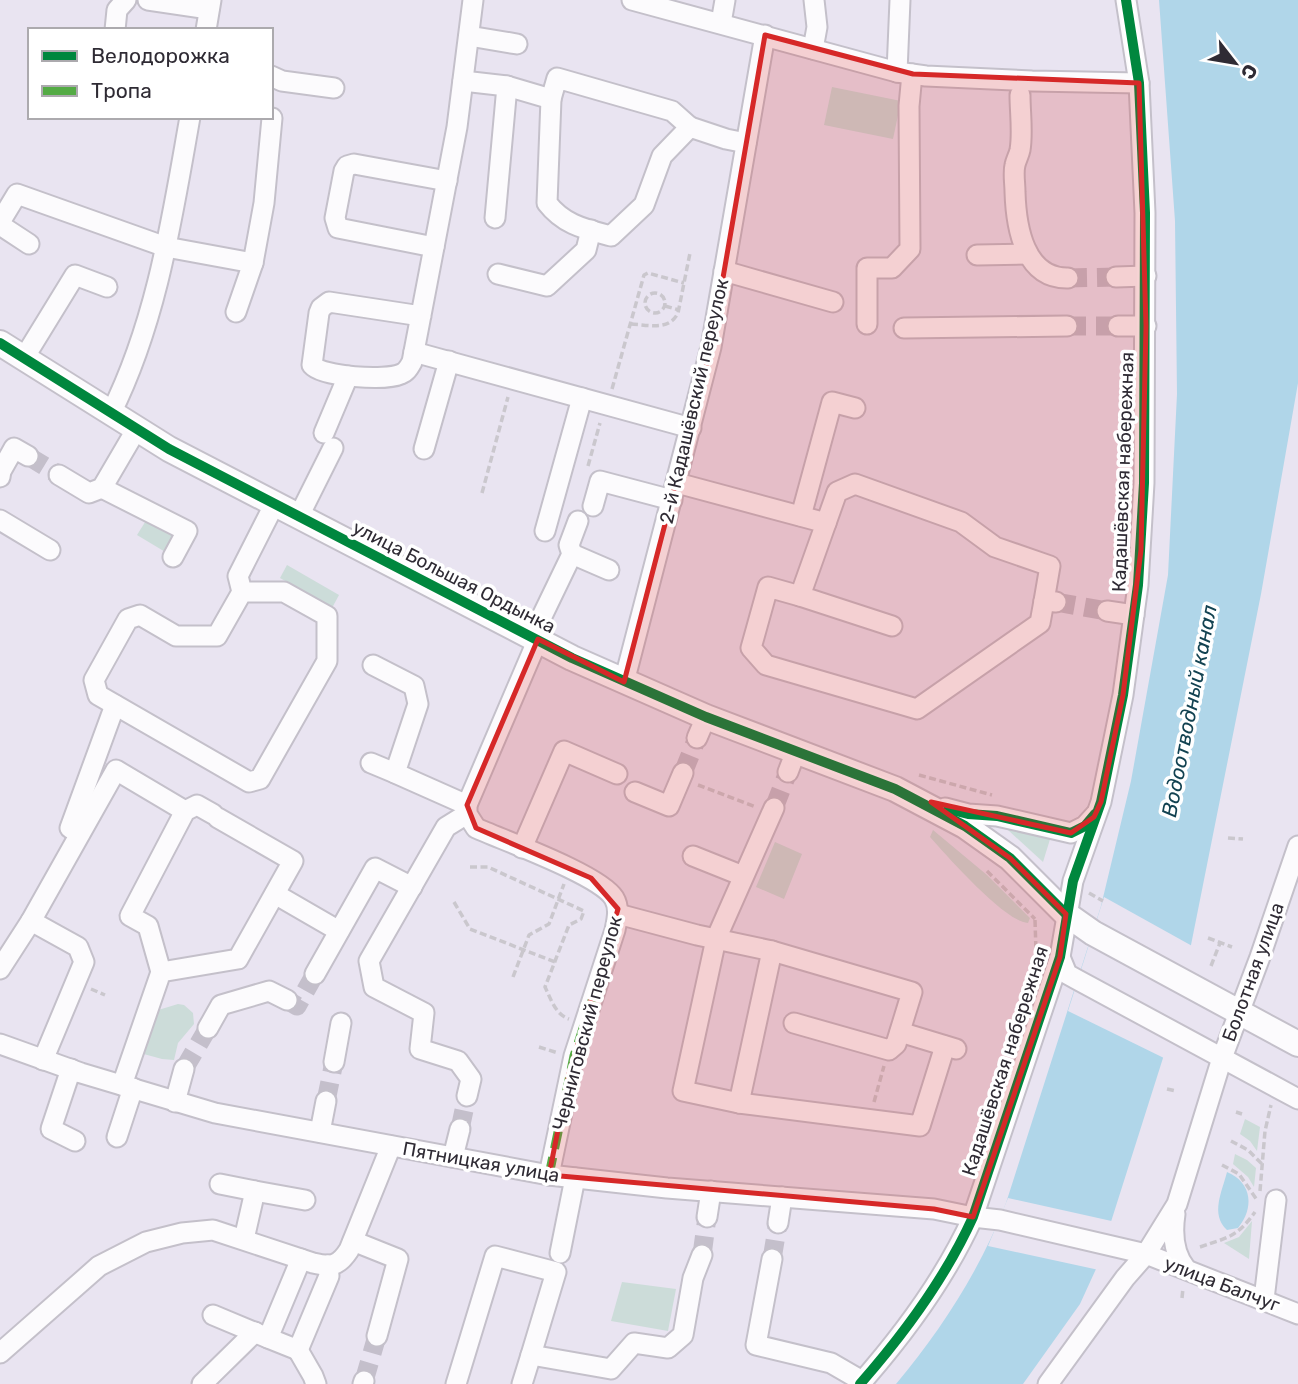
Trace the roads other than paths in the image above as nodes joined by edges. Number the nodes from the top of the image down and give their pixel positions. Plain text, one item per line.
1 (126, 0) edge
2 (148, 0) edge
3 (473, 0) edge
4 (632, 0) edge
5 (725, 0) edge
6 (814, 0) edge
7 (900, 0) edge
8 (1126, 0) edge
9 (659, 3) edge
10 (210, 4) edge
11 (721, 23) junction
12 (115, 28) edge
13 (206, 28) edge
14 (765, 35) junction
15 (468, 36) junction
16 (517, 44) dead end
17 (813, 49) junction
18 (904, 73) junction
19 (273, 77) edge
20 (463, 81) junction
21 (1139, 83) junction
22 (507, 86) junction
23 (334, 88) dead end
24 (1020, 95) dead end
25 (551, 99) junction
26 (190, 119) edge
27 (272, 119) edge
28 (690, 127) junction
29 (746, 143) junction
30 (447, 181) junction
31 (495, 218) dead end
32 (0, 223) edge
33 (591, 230) junction
34 (29, 244) dead end
35 (166, 247) junction
36 (434, 247) junction
37 (1028, 254) junction
38 (977, 255) dead end
39 (253, 263) junction
40 (724, 271) junction
41 (498, 274) dead end
42 (1146, 276) junction
43 (1116, 277) tunnel mouth
44 (1068, 278) tunnel mouth
45 (107, 287) dead end
46 (833, 302) dead end
47 (236, 312) dead end
48 (421, 316) junction
49 (867, 324) dead end
50 (1067, 326) tunnel mouth
51 (1118, 326) tunnel mouth
52 (1146, 326) junction
53 (905, 328) dead end
54 (0, 343) edge
55 (414, 352) junction
56 (24, 358) junction
57 (449, 361) junction
58 (348, 376) junction
59 (582, 398) junction
60 (855, 408) dead end
61 (111, 413) junction
62 (691, 428) junction
63 (136, 430) junction
64 (424, 449) dead end
65 (28, 456) dead end
66 (59, 475) tunnel mouth
67 (0, 477) edge
68 (102, 488) junction
69 (675, 492) junction
70 (275, 503) junction
71 (593, 506) dead end
72 (299, 516) junction
73 (801, 516) junction
74 (0, 520) edge
75 (578, 521) dead end
76 (826, 523) junction
77 (545, 531) dead end
78 (50, 550) dead end
79 (572, 554) junction
80 (173, 557) dead end
81 (608, 570) dead end
82 (242, 592) junction
83 (800, 596) junction
84 (1107, 611) tunnel mouth
85 (1133, 615) junction
86 (892, 626) dead end
87 (535, 638) junction
88 (373, 665) dead end
89 (624, 682) junction
90 (116, 705) junction
91 (371, 763) dead end
92 (395, 773) junction
93 (617, 774) dead end
94 (682, 776) tunnel mouth
95 (635, 792) dead end
96 (914, 799) junction
97 (1101, 802) junction
98 (467, 810) junction
99 (184, 811) junction
100 (772, 811) tunnel mouth
101 (80, 834) junction
102 (1298, 846) edge
103 (522, 848) junction
104 (693, 856) dead end
105 (743, 876) junction
106 (412, 887) junction
107 (275, 894) junction
108 (1066, 914) junction
109 (31, 921) junction
110 (616, 922) junction
111 (339, 930) junction
112 (716, 939) junction
113 (772, 951) junction
114 (1060, 957) junction
115 (0, 969) edge
116 (161, 972) junction
117 (315, 974) tunnel mouth
118 (287, 1000) tunnel mouth
119 (1239, 1013) junction
120 (341, 1023) dead end
121 (794, 1023) dead end
122 (208, 1028) tunnel mouth
123 (900, 1031) junction
124 (0, 1044) edge
125 (1298, 1044) edge
126 (1222, 1058) junction
127 (43, 1059) junction
128 (334, 1062) tunnel mouth
129 (71, 1069) junction
130 (184, 1069) tunnel mouth
131 (127, 1087) junction
132 (467, 1096) tunnel mouth
133 (1298, 1099) edge
134 (326, 1101) tunnel mouth
135 (175, 1102) junction
136 (739, 1103) junction
137 (460, 1129) tunnel mouth
138 (320, 1132) junction
139 (117, 1137) dead end
140 (75, 1141) dead end
141 (391, 1146) junction
142 (453, 1157) junction
143 (549, 1175) junction
144 (575, 1178) junction
145 (220, 1184) dead end
146 (256, 1191) junction
147 (711, 1191) junction
148 (782, 1197) junction
149 (305, 1200) dead end
150 (1265, 1203) road end
151 (1177, 1204) junction
152 (707, 1217) tunnel mouth
153 (973, 1217) junction
154 (778, 1223) tunnel mouth
155 (244, 1239) junction
156 (352, 1241) junction
157 (1109, 1246) joint
158 (561, 1253) dead end
159 (702, 1255) tunnel mouth
160 (1146, 1255) junction
161 (301, 1259) junction
162 (772, 1259) tunnel mouth
163 (328, 1265) junction
164 (1186, 1269) junction
165 (1264, 1299) junction
166 (1298, 1314) edge
167 (213, 1315) dead end
168 (262, 1335) junction
169 (377, 1336) tunnel mouth
170 (298, 1350) junction
171 (0, 1353) edge
172 (531, 1355) junction
173 (861, 1382) edge
174 (202, 1384) edge
175 (316, 1384) edge
176 (456, 1384) edge
177 (522, 1384) edge
178 (1048, 1384) edge

1 - 12 street
2 - 10 street
3 - 15 street
4 - 9 street
5 - 11 street
6 - 17 street
7 - 18 street
8 - 21 street, Кадашёвская набережная
9 - 11 street
10 - 13 street
11 - 14 street
14 - 17 street
14 - 29 street, 2-й Кадашёвский переулок
15 - 16 street
15 - 20 street
17 - 18 street
18 - 21 street
18 - 49 street
19 - 23 street
20 - 22 street
20 - 30 street
21 - 42 street, Кадашёвская набережная
22 - 25 street
22 - 31 street
24 - 37 street
25 - 28 street
25 - 33 street
26 - 35 street
27 - 39 street
28 - 29 street
28 - 33 street
29 - 40 street, 2-й Кадашёвский переулок
30 - 36 street
30 - 36 street
32 - 34 street
32 - 35 street
33 - 41 street
35 - 39 street
35 - 61 street
36 - 48 street
37 - 38 street
37 - 44 street
39 - 47 street
40 - 46 street
40 - 62 street, 2-й Кадашёвский переулок
42 - 43 street
42 - 52 street, Кадашёвская набережная
45 - 56 street
48 - 55 street
48 - 58 street
50 - 53 street
51 - 52 street
52 - 85 street, Кадашёвская набережная
54 - 56 main road, улица Большая Ордынка
55 - 57 street
55 - 58 street
56 - 61 main road, улица Большая Ордынка
57 - 59 street
57 - 64 street
58 - 72 street
59 - 62 street
59 - 77 street
60 - 73 street
61 - 63 main road, улица Большая Ордынка
62 - 69 street, 2-й Кадашёвский переулок
63 - 68 street
63 - 70 main road, улица Большая Ордынка
65 - 67 street
66 - 68 street
68 - 80 street
69 - 71 street
69 - 73 street
69 - 89 street, 2-й Кадашёвский переулок
70 - 72 main road, улица Большая Ордынка
70 - 82 street
72 - 87 main road, улица Большая Ордынка
73 - 76 street
74 - 78 street
75 - 79 street
76 - 83 street
76 - 83 street
79 - 81 street
79 - 87 street
82 - 90 street
82 - 90 street
83 - 86 street
84 - 85 street
85 - 97 street, Кадашёвская набережная
87 - 89 main road, улица Большая Ордынка
87 - 98 street
88 - 92 street
89 - 96 main road, улица Большая Ордынка
90 - 101 street
91 - 92 street, Черниговский переулок
92 - 98 street, Черниговский переулок
93 - 103 street
94 - 95 street
96 - 97 street, улица Большая Ордынка
96 - 108 main road, улица Большая Ордынка
97 - 108 street, Кадашёвская набережная
98 - 103 street, Черниговский переулок
98 - 106 street
99 - 101 street
99 - 107 street
99 - 116 street
100 - 105 street
101 - 109 street
102 - 119 street, Болотная улица
103 - 110 street, Черниговский переулок
104 - 105 street
105 - 112 street
106 - 111 street
106 - 132 street
107 - 111 street
107 - 116 street
108 - 114 street, Кадашёвская набережная
108 - 119 main road, улица Большая Ордынка
109 - 115 street
109 - 127 street
110 - 112 street
110 - 143 street, Черниговский переулок
111 - 117 street
112 - 113 street
112 - 136 street
113 - 123 street
113 - 136 street
114 - 126 street
114 - 153 street, Кадашёвская набережная
116 - 131 street
118 - 122 street
119 - 125 main road, улица Большая Ордынка
119 - 126 street, Болотная улица
120 - 128 street
121 - 123 street
123 - 136 street
124 - 127 street, Пятницкая улица
126 - 133 street
126 - 151 street, Болотная улица
127 - 129 street, Пятницкая улица
129 - 131 street, Пятницкая улица
129 - 140 street
130 - 135 street
131 - 135 street, Пятницкая улица
131 - 139 street
134 - 138 street
135 - 138 street, Пятницкая улица
137 - 142 street
138 - 141 street, Пятницкая улица
141 - 142 street, Пятницкая улица
141 - 156 street
142 - 143 street, Пятницкая улица
143 - 144 street, Пятницкая улица
144 - 147 street, Пятницкая улица
144 - 158 street
145 - 146 street
146 - 149 street
146 - 155 street
147 - 148 street, Пятницкая улица
147 - 152 street
148 - 153 street, Пятницкая улица
148 - 154 street
150 - 165 street
151 - 160 street
151 - 164 street
153 - 157 street, Пятницкая улица
153 - 173 street, Кадашёвская набережная
155 - 161 street
155 - 171 street
156 - 163 street
156 - 169 street
157 - 160 street, улица Балчуг
159 - 172 street
160 - 164 street, улица Балчуг
160 - 178 street
161 - 163 street
161 - 168 street
162 - 173 street
163 - 170 street
164 - 165 street, улица Балчуг
165 - 166 street, улица Балчуг
167 - 168 street
168 - 170 street
168 - 174 street
170 - 175 street
172 - 176 street
172 - 177 street

